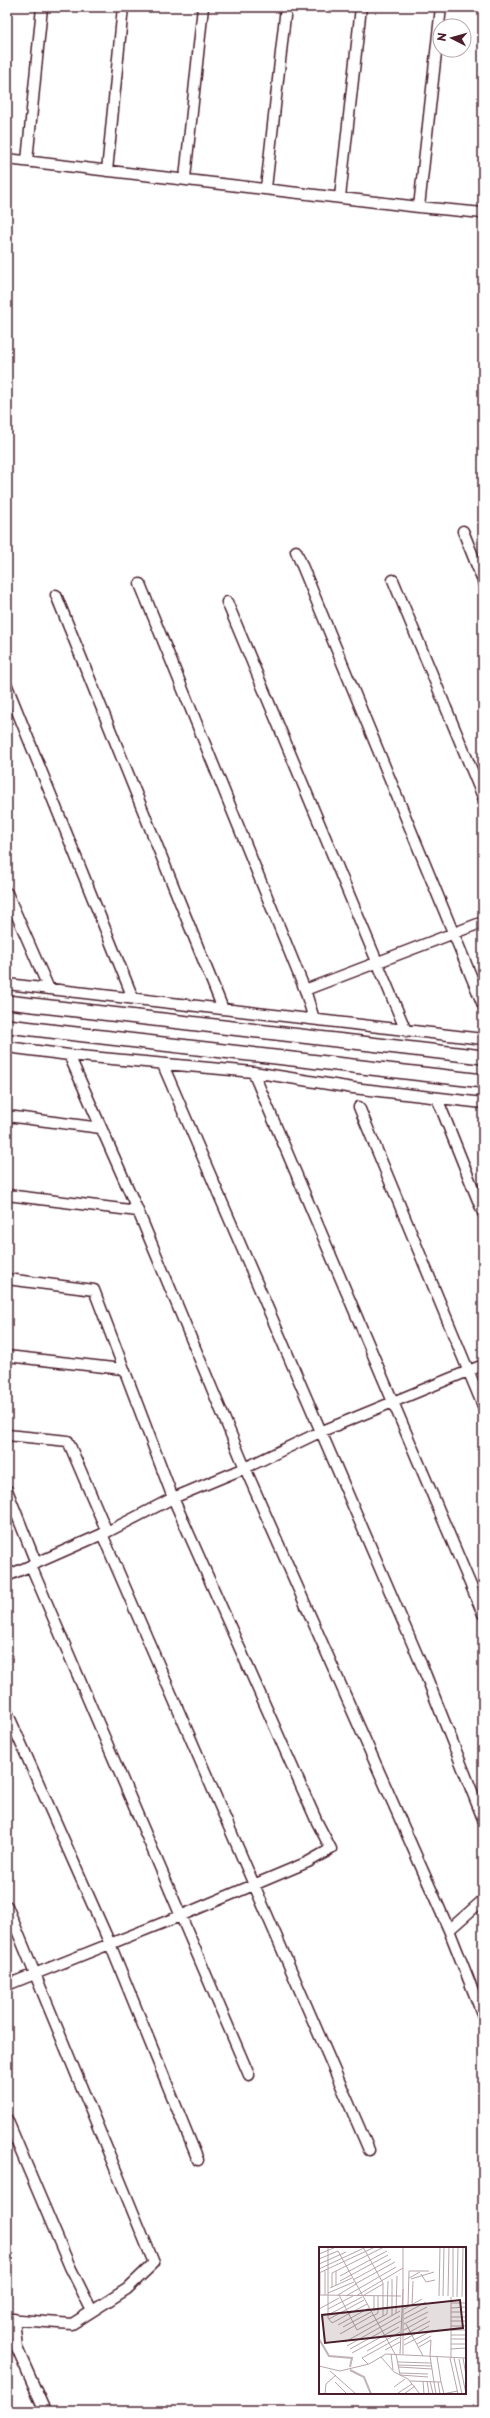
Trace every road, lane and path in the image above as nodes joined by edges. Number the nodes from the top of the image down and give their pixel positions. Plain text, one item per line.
1 (42, 7) edge
2 (123, 7) edge
3 (203, 7) edge
4 (286, 7) edge
5 (361, 7) edge
6 (441, 7) edge
7 (7, 158) edge
8 (27, 161) junction
9 (107, 171) junction
10 (185, 178) junction
11 (266, 188) junction
12 (340, 197) junction
13 (419, 207) junction
14 (483, 213) edge
15 (463, 531) dead end
16 (296, 551) dead end
17 (393, 580) dead end
18 (483, 581) edge
19 (140, 584) dead end
20 (56, 595) dead end
21 (227, 602) dead end
22 (7, 686) edge
23 (483, 797) edge
24 (7, 894) edge
25 (7, 920) edge
26 (18, 921) junction
27 (483, 922) edge
28 (454, 935) junction
29 (379, 963) junction
30 (7, 984) edge
31 (48, 989) junction
32 (305, 990) junction
33 (133, 998) junction
34 (7, 1002) edge
35 (483, 1005) edge
36 (223, 1008) junction
37 (314, 1019) junction
38 (7, 1026) edge
39 (406, 1031) junction
40 (483, 1039) edge
41 (7, 1047) edge
42 (69, 1055) junction
43 (483, 1058) edge
44 (163, 1065) junction
45 (253, 1072) junction
46 (483, 1081) edge
47 (437, 1098) junction
48 (483, 1103) edge
49 (359, 1107) dead end
50 (7, 1116) edge
51 (101, 1128) junction
52 (7, 1195) edge
53 (138, 1211) junction
54 (483, 1213) edge
55 (7, 1279) edge
56 (7, 1356) edge
57 (483, 1365) edge
58 (122, 1369) junction
59 (468, 1371) junction
60 (394, 1402) junction
61 (483, 1406) edge
62 (320, 1432) junction
63 (7, 1435) edge
64 (245, 1468) junction
65 (7, 1490) edge
66 (173, 1498) junction
67 (7, 1518) edge
68 (18, 1520) junction
69 (104, 1533) junction
70 (34, 1564) junction
71 (7, 1576) edge
72 (483, 1614) edge
73 (7, 1712) edge
74 (483, 1819) edge
75 (254, 1884) junction
76 (483, 1900) edge
77 (7, 1906) edge
78 (180, 1916) junction
79 (449, 1930) junction
80 (110, 1944) junction
81 (35, 1974) junction
82 (7, 1985) edge
83 (483, 2016) edge
84 (249, 2075) dead end
85 (7, 2119) edge
86 (369, 2150) dead end
87 (198, 2160) dead end
88 (92, 2311) junction
89 (10, 2319) edge
90 (45, 2411) edge

1 - 8 street
2 - 9 street
3 - 10 street
4 - 11 street
5 - 12 street
6 - 13 street
7 - 8 street
8 - 9 street
9 - 10 street
10 - 11 street
11 - 12 street
12 - 13 street
13 - 14 street
15 - 18 street
16 - 28 street
17 - 23 street
19 - 32 street
20 - 36 street
21 - 29 street
22 - 33 street
24 - 26 street
25 - 26 street
26 - 31 street
27 - 28 street
28 - 29 street
28 - 35 street
29 - 32 street
29 - 39 street
30 - 31 street
31 - 33 street
32 - 37 street
33 - 36 street
34 - 43 street
36 - 37 street
37 - 39 street
38 - 46 street
39 - 40 street
41 - 42 street
42 - 44 street
42 - 51 street
44 - 45 street
44 - 62 street
45 - 47 street
45 - 60 street
47 - 48 street
47 - 54 street
49 - 59 street
50 - 51 street
51 - 53 street
52 - 53 street
53 - 64 street
55 - 58 street
56 - 58 street
57 - 59 street
58 - 66 street
59 - 60 street
59 - 61 street
60 - 62 street
60 - 72 street
62 - 64 street
62 - 74 street
63 - 69 street
64 - 66 street
64 - 79 street
65 - 68 street
66 - 69 street
66 - 75 street
67 - 68 street
68 - 70 street
69 - 70 street
69 - 75 street
70 - 71 street
70 - 78 street
73 - 80 street
75 - 78 street
75 - 86 street
76 - 79 street
77 - 81 street
78 - 80 street
78 - 84 street
79 - 83 street
80 - 81 street
80 - 87 street
81 - 82 street
81 - 88 street
85 - 88 street
88 - 89 street
89 - 90 street

